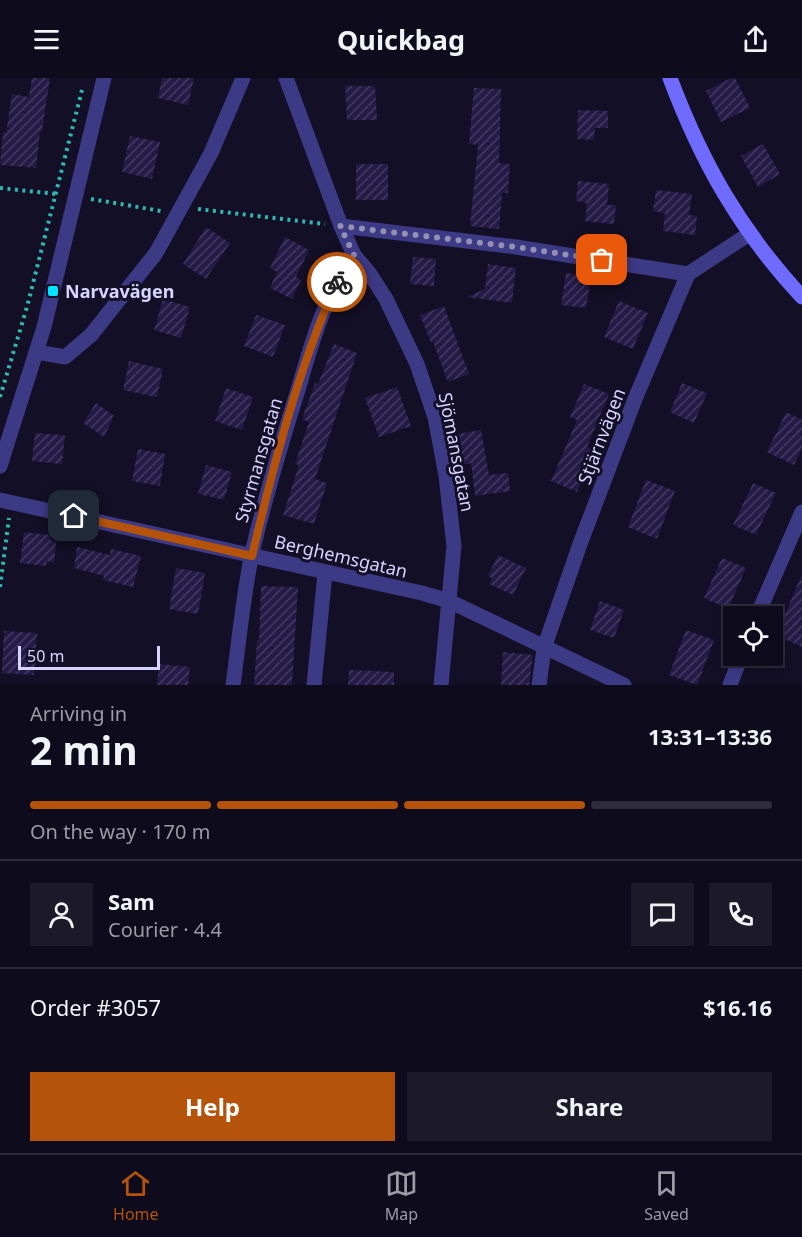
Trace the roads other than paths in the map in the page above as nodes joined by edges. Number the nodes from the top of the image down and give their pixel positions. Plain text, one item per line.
1 (104, 78) edge
2 (243, 78) edge
3 (286, 78) edge
4 (670, 78) edge
5 (340, 226) junction
6 (749, 234) junction
7 (354, 255) junction
8 (688, 274) junction
9 (802, 297) edge
10 (37, 352) junction
11 (0, 466) edge
12 (6, 501) edge
13 (802, 512) edge
14 (252, 556) junction
15 (325, 573) junction
16 (449, 601) junction
17 (761, 606) edge
18 (544, 648) junction
19 (737, 666) edge
20 (233, 685) edge
21 (314, 685) edge
22 (441, 685) edge
23 (539, 685) edge
24 (624, 685) edge
25 (730, 685) edge

1 - 10 street
2 - 10 street
3 - 5 street, Sjömansgatan
4 - 6 street
5 - 7 street, Sjömansgatan
5 - 8 street
6 - 8 street
6 - 9 street
7 - 14 street, Styrmansgatan
7 - 16 street, Sjömansgatan
8 - 18 street, Stjärnvägen
10 - 11 street
12 - 14 street, Berghemsgatan
13 - 17 street
14 - 15 street, Berghemsgatan
14 - 20 street, Styrmansgatan
15 - 16 street, Berghemsgatan
15 - 21 street
16 - 18 street, Berghemsgatan
16 - 22 street, Sjömansgatan
18 - 23 street, Stjärnvägen
18 - 24 street, Berghemsgatan
19 - 25 street

